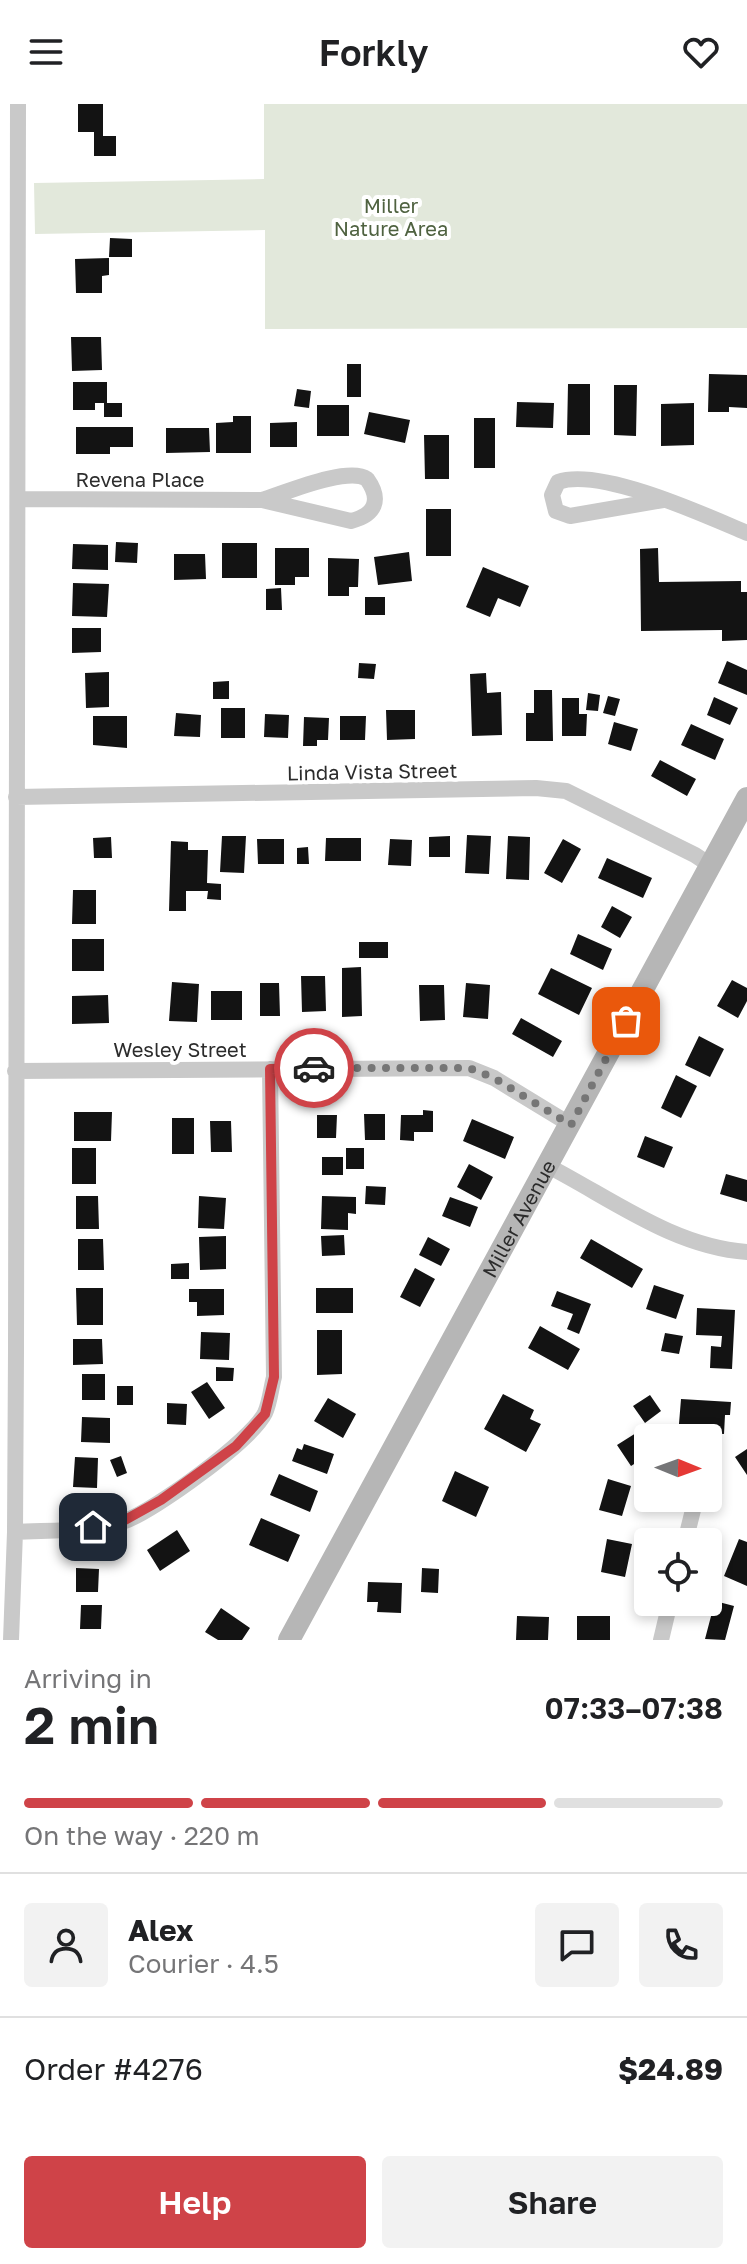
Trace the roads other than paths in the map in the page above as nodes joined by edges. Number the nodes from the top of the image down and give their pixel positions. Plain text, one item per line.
1 (18, 104) edge
2 (18, 499) junction
3 (262, 500) junction
4 (663, 500) junction
5 (747, 533) edge
6 (8, 601) edge
7 (16, 797) junction
8 (747, 798) edge
9 (8, 850) edge
10 (710, 865) junction
11 (270, 1069) junction
12 (15, 1071) junction
13 (7, 1102) edge
14 (571, 1125) junction
15 (548, 1166) junction
16 (747, 1252) edge
17 (8, 1351) edge
18 (15, 1532) junction
19 (667, 1616) edge
20 (11, 1640) edge
21 (289, 1640) edge
22 (661, 1640) edge

1 - 2 street
2 - 3 street, Revena Place
2 - 6 street
3 - 3 street, Revena Place
4 - 4 street
4 - 5 street
6 - 7 street
7 - 9 street
7 - 10 street, Linda Vista Street
8 - 10 main road, Miller Avenue
9 - 12 street
10 - 14 main road, Miller Avenue
11 - 12 street, Wesley Street
11 - 14 street, Wesley Street
11 - 18 street
12 - 13 street
13 - 17 street
14 - 15 main road, Miller Avenue
15 - 16 street
15 - 21 main road, Miller Avenue
17 - 18 street
18 - 20 street
19 - 22 street

